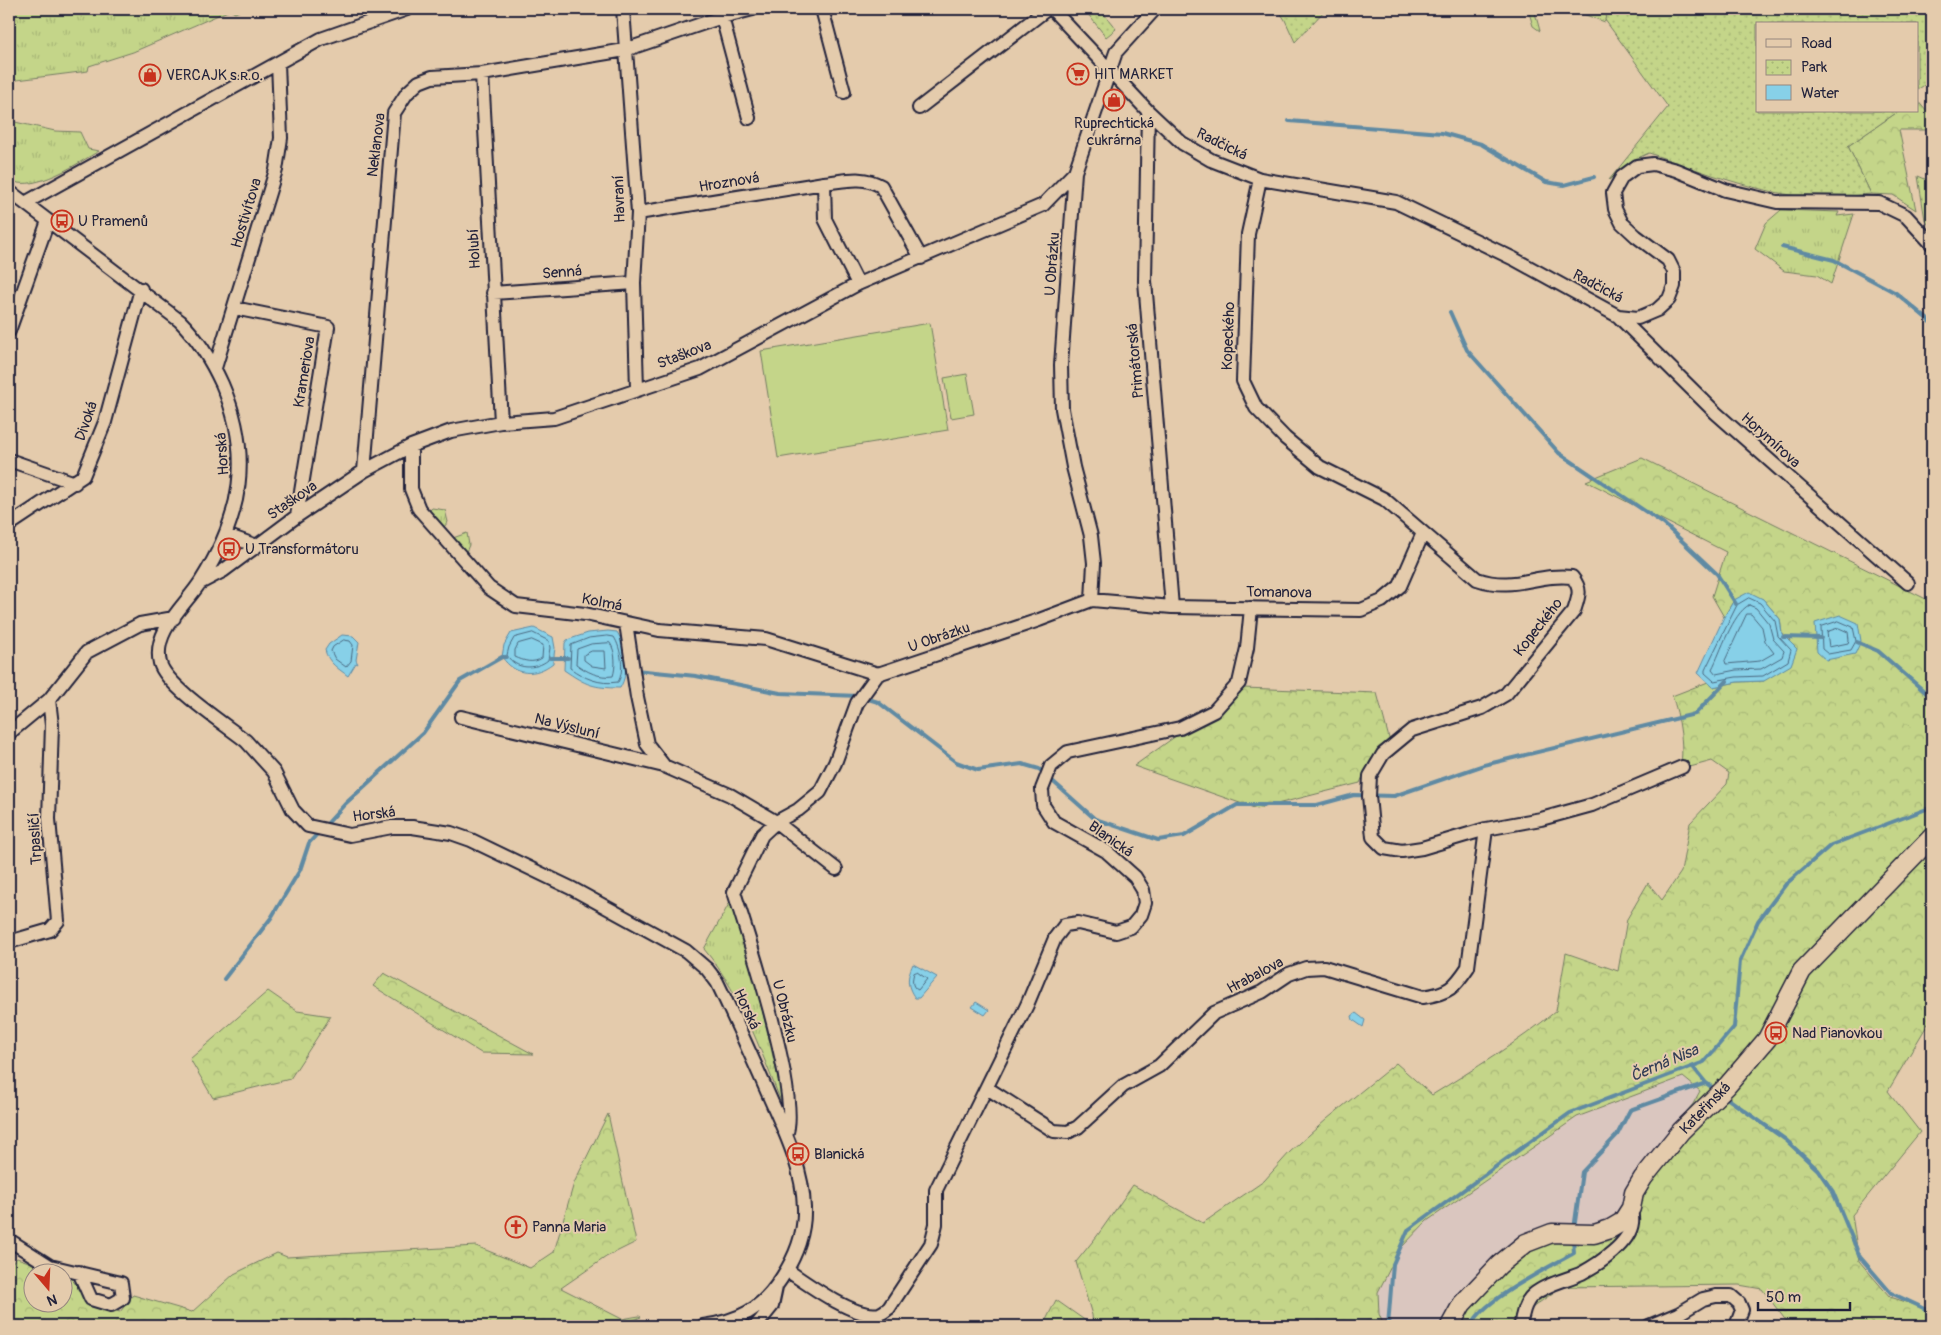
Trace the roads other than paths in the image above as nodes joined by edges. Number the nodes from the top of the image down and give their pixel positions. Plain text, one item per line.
1 (407, 9) edge
2 (623, 9) edge
3 (753, 9) edge
4 (822, 9) edge
5 (1047, 9) edge
6 (1052, 9) edge
7 (1155, 9) edge
8 (722, 17) junction
9 (625, 50) junction
10 (278, 62) junction
11 (1109, 71) junction
12 (482, 74) junction
13 (844, 92) dead end
14 (919, 108) dead end
15 (1148, 111) junction
16 (749, 118) dead end
17 (1075, 172) junction
18 (1260, 179) junction
19 (824, 183) junction
20 (9, 191) edge
21 (25, 203) junction
22 (638, 213) junction
23 (48, 221) junction
24 (1932, 244) edge
25 (921, 258) junction
26 (634, 284) junction
27 (858, 284) junction
28 (141, 289) junction
29 (493, 293) junction
30 (234, 308) junction
31 (12, 310) edge
32 (1618, 316) junction
33 (9, 330) edge
34 (215, 368) junction
35 (637, 389) junction
36 (501, 422) junction
37 (411, 446) junction
38 (9, 460) edge
39 (364, 471) junction
40 (75, 483) junction
41 (297, 516) junction
42 (9, 525) edge
43 (1422, 533) junction
44 (226, 535) junction
45 (256, 546) junction
46 (200, 583) junction
47 (1908, 583) dead end
48 (1092, 600) junction
49 (1172, 607) junction
50 (1252, 608) junction
51 (174, 618) junction
52 (626, 623) junction
53 (878, 674) junction
54 (49, 700) junction
55 (461, 717) dead end
56 (9, 733) edge
57 (664, 766) junction
58 (1682, 767) dead end
59 (776, 822) junction
60 (1486, 829) junction
61 (1932, 838) edge
62 (836, 869) dead end
63 (9, 942) edge
64 (987, 1088) junction
65 (786, 1135) junction
66 (1630, 1208) junction
67 (9, 1240) edge
68 (786, 1270) junction
69 (79, 1272) dead end
70 (776, 1286) junction
71 (703, 1326) edge
72 (756, 1326) edge
73 (1450, 1326) edge
74 (1521, 1326) edge
75 (1649, 1326) edge
76 (1736, 1326) edge

1 - 10 street
2 - 9 street, Havraní
3 - 8 street, Neklanova
4 - 13 street
5 - 14 street
6 - 11 street, Radčická
7 - 11 street, Staškova
8 - 9 street, Neklanova
8 - 16 street
9 - 12 street, Neklanova
9 - 22 street, Havraní
10 - 21 street
10 - 30 street, Hostivítova
11 - 15 street, Radčická
11 - 17 street, Staškova
12 - 29 street, Holubí
12 - 39 street, Neklanova
15 - 18 street, Radčická
15 - 49 street, Primátorská
17 - 25 street, Staškova
17 - 48 street, U Obrázku
18 - 32 street, Radčická
18 - 43 street, Kopeckého
19 - 22 street, Hroznová
19 - 25 street, Hroznová
19 - 27 street
20 - 21 street, Horská
21 - 23 street, Horská
22 - 26 street, Havraní
23 - 28 street, Horská
23 - 31 street
24 - 32 street, Radčická
25 - 27 street, Staškova
26 - 29 street, Senná
26 - 35 street, Havraní
27 - 35 street, Staškova
28 - 34 street, Horská
28 - 40 street, Divoká
29 - 36 street, Holubí
30 - 34 street, Hostivítova
30 - 41 street, Krameriova
31 - 33 street
32 - 47 street, Horymírova
34 - 44 street, Horská
35 - 36 street, Staškova
36 - 37 street, Staškova
37 - 39 street, Staškova
37 - 52 street, Kolmá
38 - 40 street
39 - 41 street, Staškova
40 - 42 street, Divoká
41 - 45 street, Staškova
43 - 50 street, Tomanova
43 - 60 street, Kopeckého
44 - 45 street
44 - 46 street, Horská
45 - 46 street, Staškova
46 - 51 street, Horská
48 - 49 street, Tomanova
48 - 53 street, U Obrázku
49 - 50 street, Tomanova
50 - 64 street, Blanická
51 - 54 street
51 - 65 street, Horská
52 - 53 street, Kolmá
52 - 57 street, Na Výsluní
53 - 59 street, U Obrázku
54 - 56 street
54 - 63 street, Trpasličí
55 - 57 street, Na Výsluní
57 - 59 street, Na Výsluní
58 - 60 street, Kopeckého
59 - 62 street, Na Výsluní
59 - 65 street, U Obrázku
60 - 64 street, Hrabalova
61 - 66 street, Kateřinská
64 - 68 street, Blanická
65 - 68 street, Horská
66 - 73 street, Kateřinská
66 - 74 street
67 - 69 street
68 - 70 street, Horská
70 - 71 street, Horská
70 - 72 street
75 - 76 street

